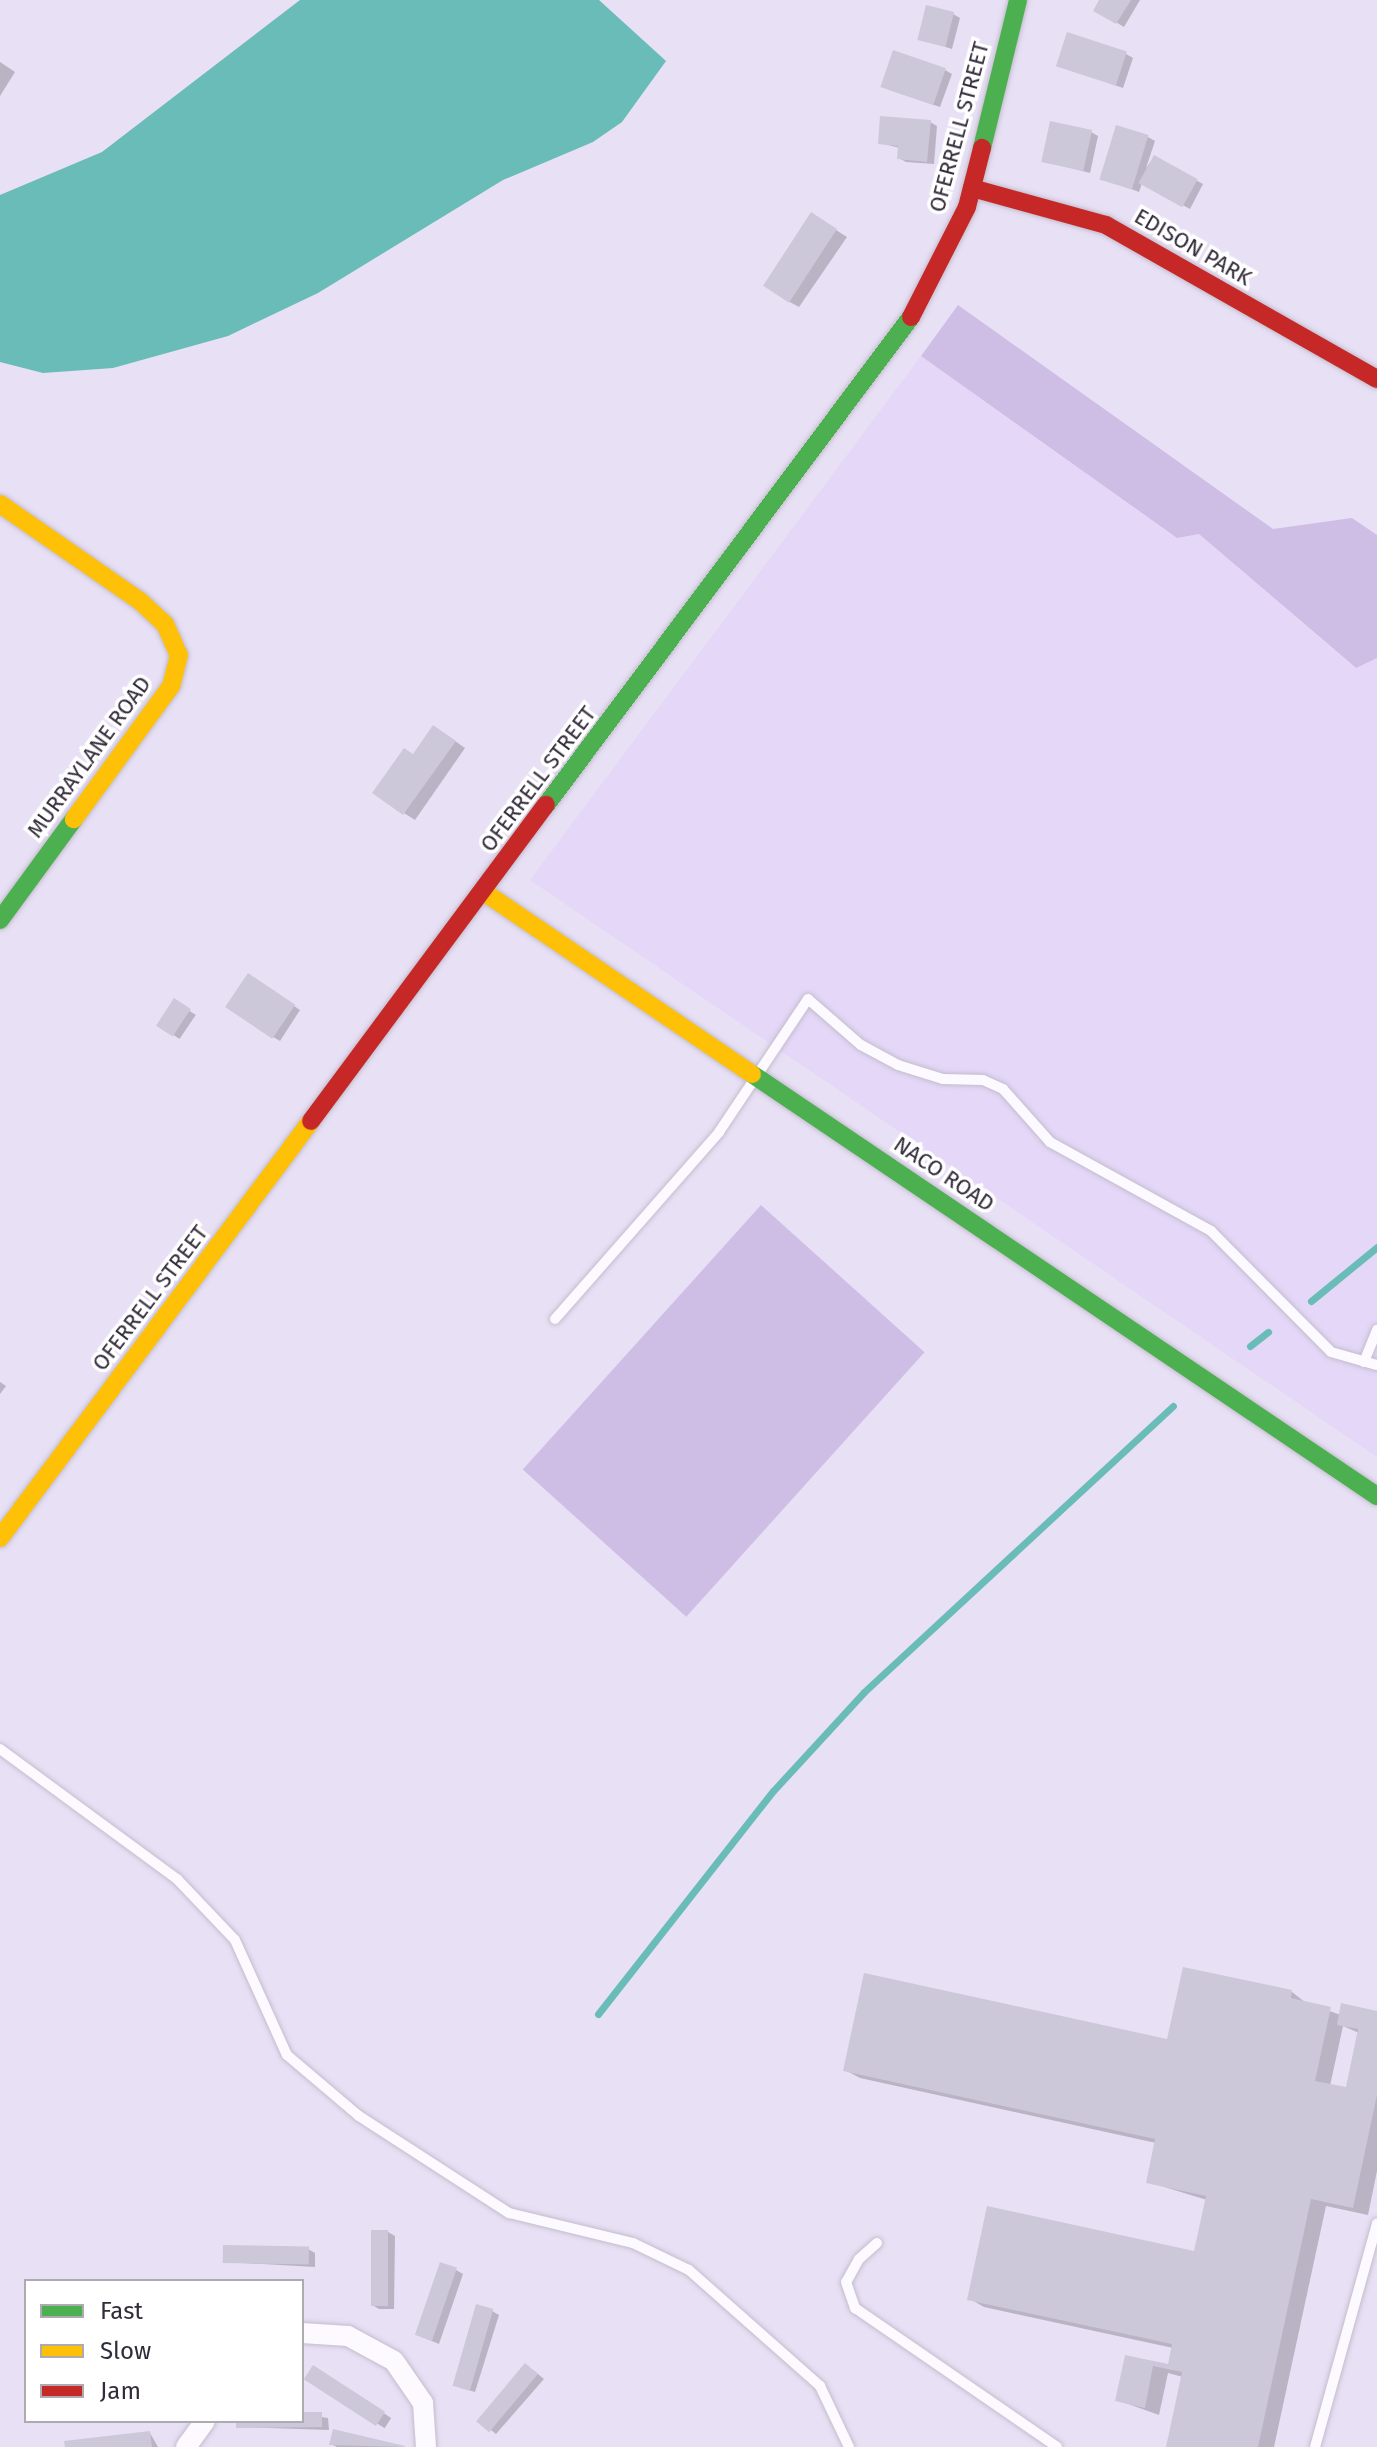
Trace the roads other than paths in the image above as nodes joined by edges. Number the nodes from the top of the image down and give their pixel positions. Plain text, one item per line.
1 (1018, 0) edge
2 (972, 188) junction
3 (1377, 379) edge
4 (0, 504) edge
5 (484, 892) junction
6 (0, 920) edge
7 (756, 1074) junction
8 (555, 1319) dead end
9 (1377, 1329) edge
10 (1364, 1362) junction
11 (1377, 1365) edge
12 (1377, 1496) edge
13 (0, 1538) edge
14 (0, 1749) edge
15 (1377, 2223) edge
16 (877, 2243) dead end
17 (1372, 2265) edge
18 (304, 2333) edge
19 (204, 2423) edge
20 (186, 2447) edge
21 (426, 2447) edge
22 (849, 2447) edge
23 (1057, 2447) edge
24 (1315, 2447) edge

1 - 2 street, OFERRELL STREET
2 - 3 street, EDISON PARK
2 - 5 street, OFERRELL STREET
4 - 6 street, MURRAYLANE ROAD
5 - 7 street, NACO ROAD
5 - 13 street, OFERRELL STREET
7 - 8 lane
7 - 10 lane
7 - 12 street, NACO ROAD
9 - 10 lane
10 - 11 lane
14 - 22 lane
15 - 17 lane
16 - 23 lane
17 - 24 lane
18 - 21 street
19 - 20 street

